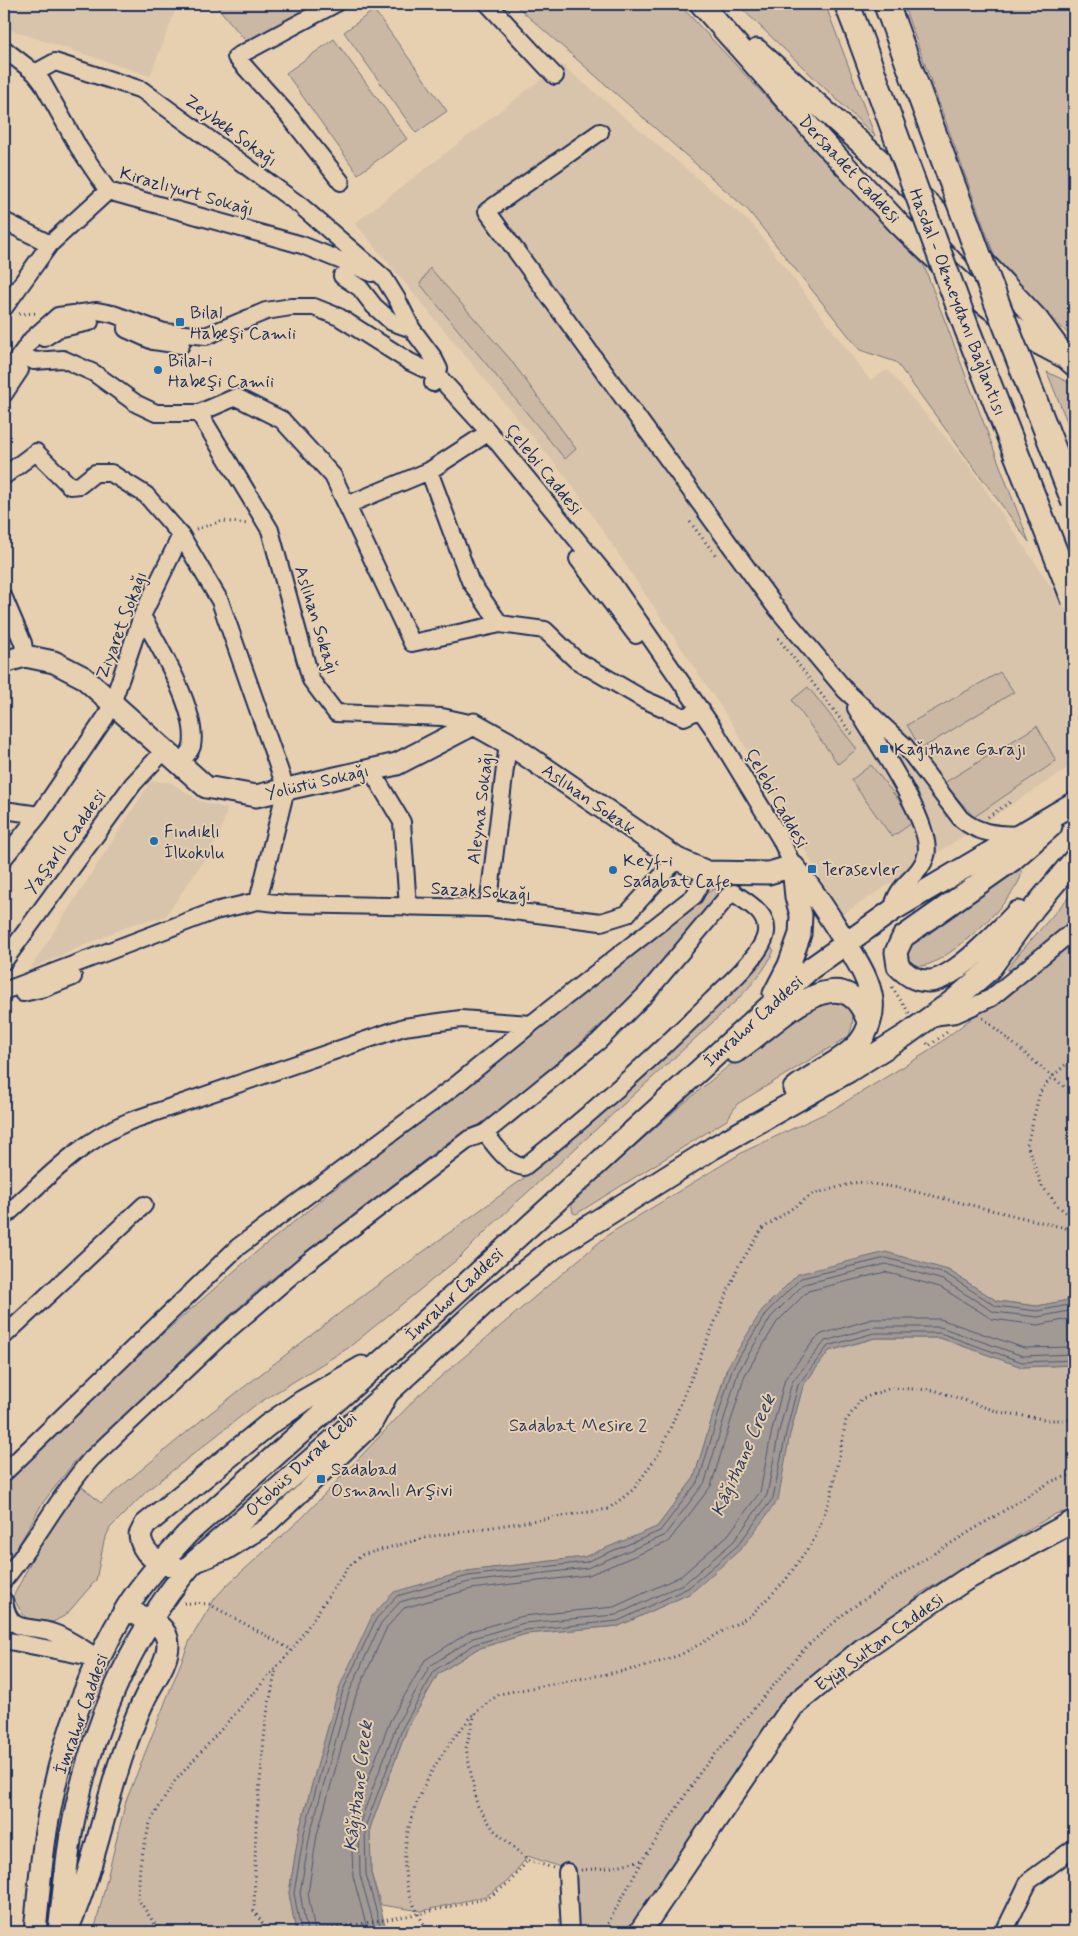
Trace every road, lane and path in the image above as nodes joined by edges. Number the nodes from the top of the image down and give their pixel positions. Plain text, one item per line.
1 (335, 4) edge
2 (488, 4) edge
3 (701, 4) edge
4 (847, 4) edge
5 (889, 13) edge
6 (718, 21) junction
7 (4, 49) edge
8 (35, 73) junction
9 (555, 76) dead end
10 (600, 132) dead end
11 (341, 182) dead end
12 (108, 190) junction
13 (4, 223) edge
14 (50, 244) junction
15 (342, 276) dead end
16 (384, 278) junction
17 (8, 311) edge
18 (58, 316) junction
19 (412, 329) junction
20 (28, 358) junction
21 (1070, 361) edge
22 (4, 377) edge
23 (434, 380) junction
24 (4, 394) edge
25 (199, 413) junction
26 (486, 436) junction
27 (429, 471) junction
28 (4, 476) edge
29 (1074, 502) edge
30 (347, 505) junction
31 (270, 530) junction
32 (181, 535) junction
33 (4, 598) edge
34 (1074, 600) edge
35 (142, 616) junction
36 (500, 624) junction
37 (26, 656) junction
38 (4, 662) edge
39 (846, 692) junction
40 (112, 704) junction
41 (697, 711) junction
42 (474, 724) junction
43 (508, 744) junction
44 (171, 758) junction
45 (371, 770) junction
46 (286, 789) junction
47 (1074, 803) edge
48 (4, 810) edge
49 (39, 814) junction
50 (1018, 835) junction
51 (4, 858) edge
52 (677, 860) junction
53 (1074, 860) edge
54 (793, 866) junction
55 (707, 872) junction
56 (258, 901) junction
57 (408, 907) junction
58 (488, 908) junction
59 (893, 910) junction
60 (1074, 930) edge
61 (845, 942) junction
62 (4, 961) edge
63 (4, 991) edge
64 (4, 998) edge
65 (769, 1005) junction
66 (932, 1017) junction
67 (981, 1017) dead end
68 (531, 1024) junction
69 (869, 1026) junction
70 (952, 1028) dead end
71 (928, 1043) dead end
72 (1074, 1057) edge
73 (1052, 1077) junction
74 (687, 1081) junction
75 (1067, 1089) dead end
76 (776, 1111) junction
77 (485, 1133) junction
78 (144, 1205) dead end
79 (4, 1217) edge
80 (1073, 1217) edge
81 (1069, 1229) junction
82 (1074, 1230) edge
83 (4, 1336) edge
84 (395, 1349) junction
85 (1074, 1420) edge
86 (4, 1473) edge
87 (1074, 1521) edge
88 (161, 1563) junction
89 (191, 1565) junction
90 (4, 1580) edge
91 (4, 1601) edge
92 (176, 1603) dead end
93 (123, 1614) junction
94 (149, 1620) junction
95 (4, 1640) edge
96 (292, 1650) junction
97 (98, 1659) junction
98 (276, 1668) junction
99 (475, 1714) junction
100 (1074, 1848) edge
101 (528, 1860) junction
102 (643, 1860) dead end
103 (567, 1872) junction
104 (418, 1914) junction
105 (35, 1932) edge
106 (59, 1932) edge
107 (65, 1932) edge
108 (160, 1932) edge
109 (268, 1932) edge
110 (314, 1932) edge
111 (429, 1932) edge
112 (570, 1932) edge
113 (640, 1932) edge
114 (1004, 1932) edge

1 - 11 street
2 - 9 street
3 - 6 main road, Dersaadet Caddesi
4 - 34 highway, Hasdal - Okmeydanı Bağlantısı, bridge
5 - 29 highway, Hasdal - Okmeydanı Bağlantısı, bridge
6 - 21 main road, Dersaadet Caddesi
6 - 21 main road, Dersaadet Caddesi
7 - 8 street
8 - 12 street, Kirazlıyurt Sokağı
8 - 16 street, Zeybek Sokağı
10 - 39 street
12 - 14 street
12 - 16 street, Kirazlıyurt Sokağı
13 - 14 street
14 - 17 street
15 - 19 street
16 - 19 street, Zeybek Sokağı
17 - 18 path
18 - 22 street
18 - 23 street, Çelebi Caddesi
19 - 23 street, Zeybek Sokağı
20 - 23 street, Çelebi Caddesi
20 - 24 street, Çelebi Caddesi
20 - 25 street
23 - 26 street, Çelebi Caddesi
25 - 30 street
25 - 31 street, Aslıhan Sokağı
26 - 27 street
26 - 41 street, Çelebi Caddesi
27 - 30 street
27 - 36 street
28 - 32 street
30 - 36 street
31 - 32 path
31 - 42 street, Aslıhan Sokağı
32 - 35 street, Ziyaret Sokağı
32 - 46 street
33 - 37 street
35 - 40 street, Ziyaret Sokağı
35 - 44 street, Yaşarlı Caddesi
36 - 41 street
37 - 38 main road
37 - 40 main road, Yolüstü Sokağı
39 - 50 street
39 - 59 street
40 - 44 main road, Yolüstü Sokağı
40 - 49 street, Ziyaret Sokağı
41 - 54 street, Çelebi Caddesi
42 - 43 main road, Aslıhan Sokak
42 - 45 main road, Yolüstü Sokağı
43 - 52 main road, Aslıhan Sokak
43 - 58 street, Aleyna Sokağı
44 - 46 main road, Yolüstü Sokağı
44 - 62 street, Yaşarlı Caddesi
45 - 46 main road, Yolüstü Sokağı
45 - 57 street
46 - 56 street
47 - 50 main road, İmrahor Caddesi
47 - 53 main road
48 - 49 street
49 - 51 street, Ziyaret Sokağı
50 - 59 main road, İmrahor Caddesi
52 - 55 main road, Aslıhan Sokak
52 - 58 street, Sazak Sokağı
53 - 66 main road, İmrahor Caddesi
54 - 55 main road, Aslıhan Sokak
54 - 61 main road
54 - 65 main road
55 - 68 street
56 - 57 street, Sazak Sokağı
56 - 63 street, Sazak Sokağı
56 - 64 street
57 - 58 street, Sazak Sokağı
59 - 61 main road, İmrahor Caddesi
60 - 66 street
61 - 65 main road, İmrahor Caddesi
61 - 69 main road
65 - 74 main road, İmrahor Caddesi
66 - 76 main road, İmrahor Caddesi
67 - 73 path
68 - 79 street
68 - 86 street
69 - 74 main road
69 - 76 main road
70 - 71 path
72 - 73 path
73 - 75 path
73 - 80 path
74 - 84 main road, İmrahor Caddesi
76 - 89 main road, İmrahor Caddesi
77 - 77 street
77 - 90 street
78 - 83 street
80 - 81 path
81 - 82 path
81 - 96 path
84 - 88 main road, İmrahor Caddesi
84 - 88 main road
85 - 99 path
87 - 113 main road, Eyüp Sultan Caddesi
88 - 89 main road
88 - 93 main road, İmrahor Caddesi
89 - 94 main road, İmrahor Caddesi
91 - 97 street
92 - 96 path
93 - 94 main road
93 - 97 main road, İmrahor Caddesi
94 - 106 main road, İmrahor Caddesi
94 - 107 main road
95 - 97 street
96 - 98 path
97 - 105 main road, İmrahor Caddesi
98 - 108 path
98 - 109 path
99 - 101 path
99 - 104 path
100 - 114 street
101 - 103 path
101 - 104 path
102 - 103 path
103 - 112 street
104 - 110 path
104 - 111 path

